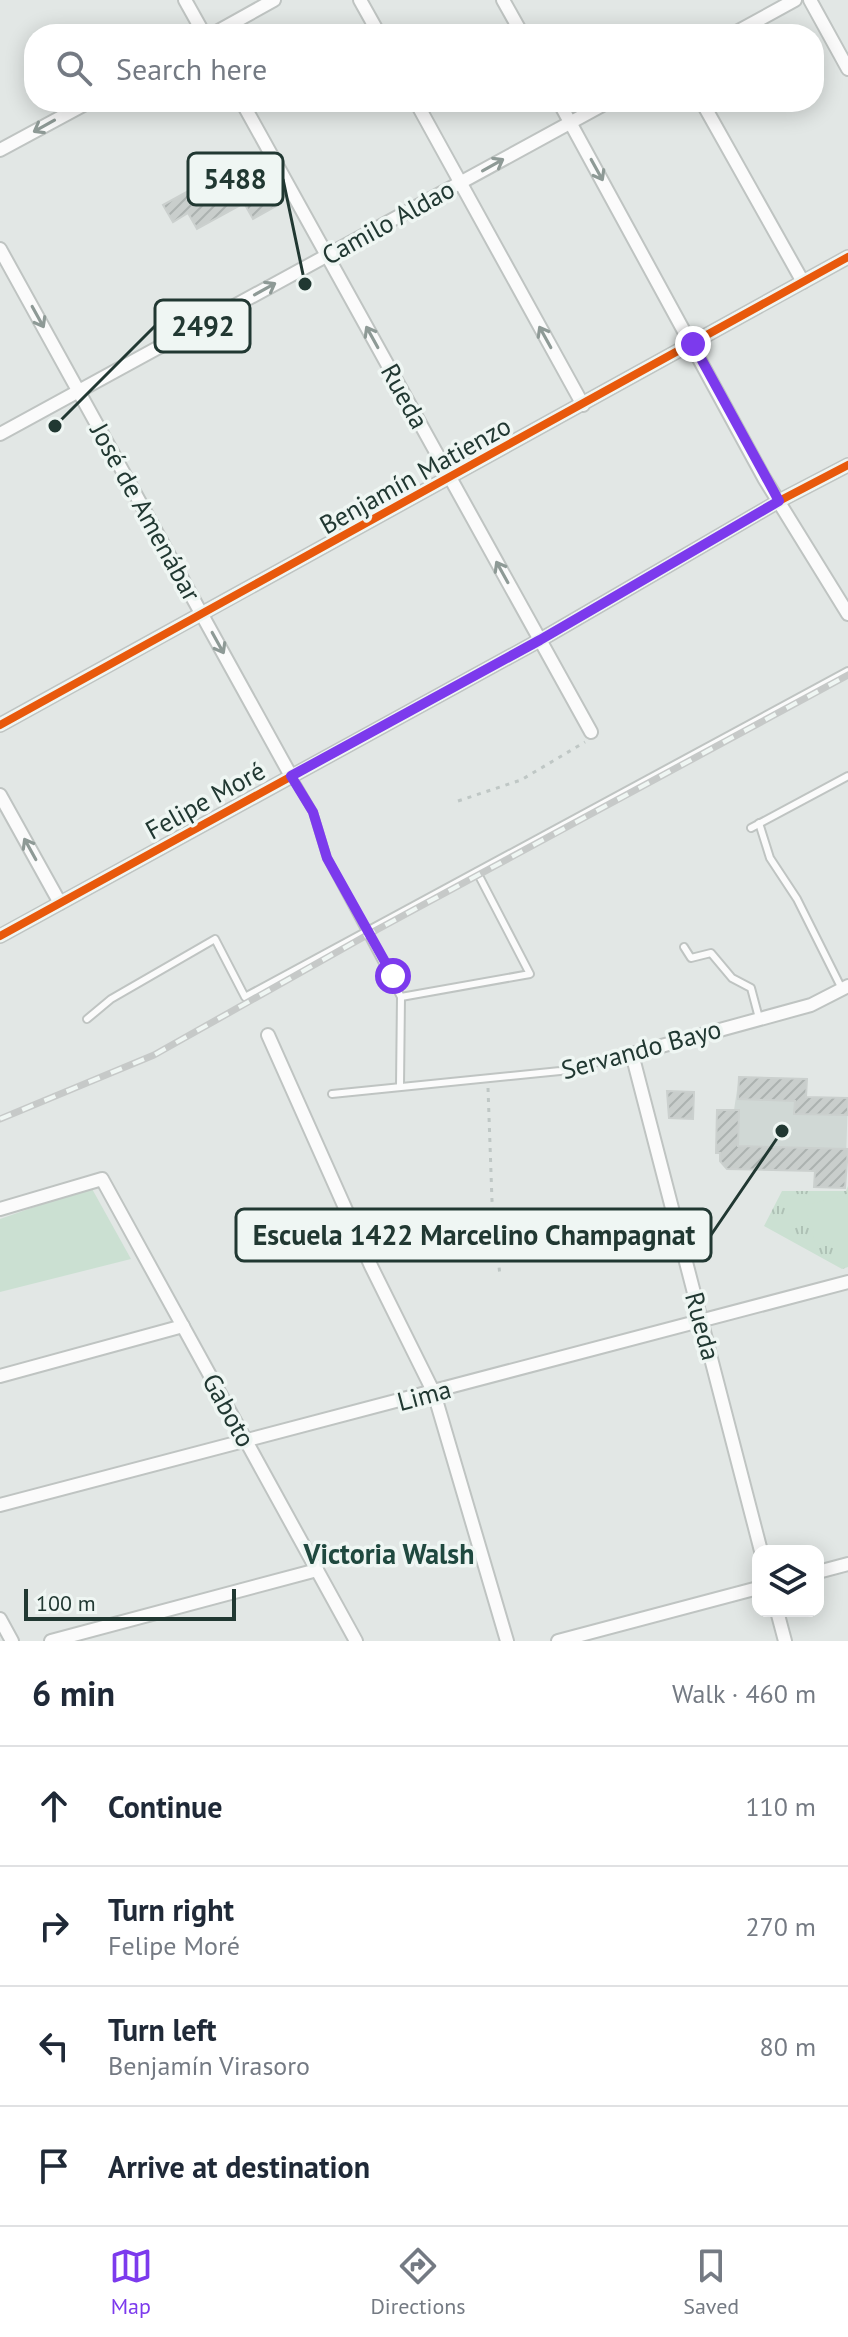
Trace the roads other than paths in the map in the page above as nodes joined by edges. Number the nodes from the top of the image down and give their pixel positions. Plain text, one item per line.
1 (185, 0) edge
2 (274, 0) edge
3 (360, 0) edge
4 (503, 0) edge
5 (795, 0) edge
6 (810, 0) edge
7 (198, 24) edge
8 (231, 24) edge
9 (373, 24) edge
10 (516, 24) edge
11 (751, 24) edge
12 (823, 24) edge
13 (824, 25) edge
14 (848, 69) edge
15 (70, 112) edge
16 (248, 112) edge
17 (422, 112) edge
18 (565, 112) edge
19 (590, 112) edge
20 (708, 112) edge
21 (571, 123) junction
22 (0, 150) edge
23 (461, 183) junction
24 (0, 249) edge
25 (327, 256) junction
26 (848, 257) edge
27 (803, 282) junction
28 (693, 344) junction
29 (79, 391) junction
30 (583, 405) junction
31 (0, 434) edge
32 (848, 465) edge
33 (450, 478) junction
34 (779, 501) junction
35 (202, 614) junction
36 (848, 614) edge
37 (540, 640) junction
38 (848, 671) edge
39 (0, 725) edge
40 (591, 732) road end
41 (291, 776) junction
42 (848, 776) edge
43 (0, 795) edge
44 (759, 823) junction
45 (751, 828) dead end
46 (477, 872) junction
47 (60, 903) junction
48 (367, 930) junction
49 (0, 936) edge
50 (684, 947) dead end
51 (845, 988) edge
52 (401, 997) junction
53 (759, 1018) junction
54 (87, 1019) dead end
55 (268, 1035) dead end
56 (632, 1054) junction
57 (400, 1086) junction
58 (332, 1094) dead end
59 (0, 1209) edge
60 (848, 1282) edge
61 (702, 1321) junction
62 (183, 1326) junction
63 (0, 1376) edge
64 (434, 1393) junction
65 (246, 1441) junction
66 (0, 1505) edge
67 (759, 1545) edge
68 (848, 1564) edge
69 (317, 1570) junction
70 (824, 1570) edge
71 (752, 1590) edge
72 (779, 1617) edge
73 (0, 1619) edge
74 (12, 1641) edge
75 (51, 1641) edge
76 (356, 1641) edge
77 (507, 1641) edge
78 (558, 1641) edge
79 (785, 1641) edge

1 - 7 street
2 - 8 street
3 - 9 street
4 - 10 street
5 - 11 street
6 - 12 street
13 - 14 street
15 -> 22 street
16 - 25 street, Rueda
17 - 23 street
18 - 21 street
19 - 21 street, Camilo Aldao
20 - 27 street
23 -> 21 street, Camilo Aldao
21 -> 28 street
23 - 25 street, Camilo Aldao
30 -> 23 street
24 -> 29 street, José de Amenábar
29 -> 25 street, Camilo Aldao
33 -> 25 street, Rueda
26 - 27 street, Benjamín Matienzo
27 - 28 street, Benjamín Matienzo
28 - 30 street, Benjamín Matienzo
28 - 34 street
29 - 31 street, Camilo Aldao
29 - 35 street, José de Amenábar
30 - 33 street, Benjamín Matienzo
32 - 34 street, Felipe Moré
33 - 35 street, Benjamín Matienzo
37 -> 33 street, Rueda
34 - 36 street
34 - 37 street, Felipe Moré
35 - 39 street, Benjamín Matienzo
35 -> 41 street, José de Amenábar
37 - 40 street, Rueda
37 - 41 street, Felipe Moré
38 - 46 lane
41 - 47 street, Felipe Moré
41 - 48 lane
42 - 44 lane
47 -> 43 street
44 - 45 lane
44 - 51 lane
46 - 48 lane
46 - 52 lane
47 - 49 street, Felipe Moré
48 - 52 lane
48 - 54 lane
50 - 53 lane
51 - 53 street, Servando Bayo
52 - 57 lane
53 - 56 street, Servando Bayo
55 - 64 street
56 - 57 lane, Servando Bayo
56 - 61 street, Rueda
57 - 58 lane, Servando Bayo
59 - 62 street, Gaboto
60 - 61 street, Lima
61 - 64 street, Lima
61 - 67 street, Rueda
62 - 63 street
62 - 65 street, Gaboto
64 - 65 street, Lima
64 - 77 street
65 - 66 street, Lima
65 - 69 street, Gaboto
68 - 70 street
69 - 75 street
69 - 76 street, Gaboto
71 - 78 street
72 - 79 street
73 - 74 street

